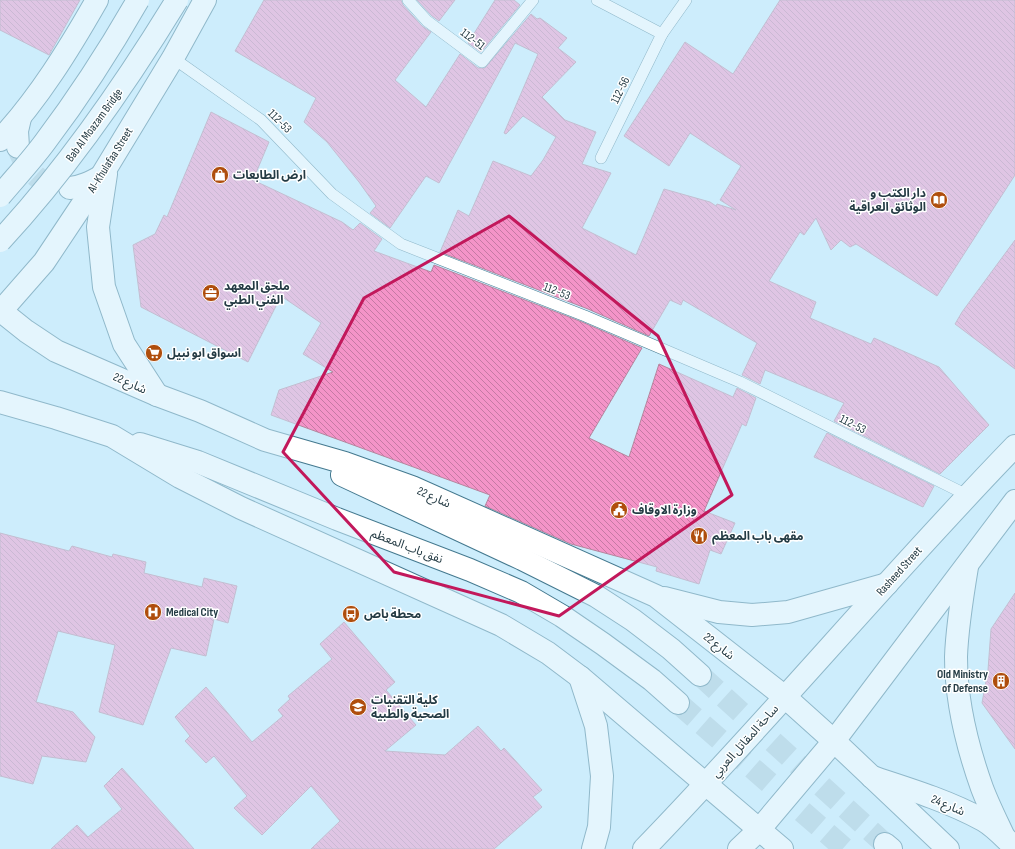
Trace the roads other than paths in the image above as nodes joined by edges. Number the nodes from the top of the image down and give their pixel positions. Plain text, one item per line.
1 (97, 0) edge
2 (138, 0) edge
3 (177, 0) edge
4 (205, 0) edge
5 (408, 0) edge
6 (533, 0) edge
7 (597, 0) edge
8 (686, 0) edge
9 (662, 34) junction
10 (173, 58) junction
11 (9, 143) edge
12 (601, 158) dead end
13 (104, 171) junction
14 (70, 188) tunnel mouth
15 (0, 196) edge
16 (0, 241) edge
17 (0, 311) edge
18 (157, 395) junction
19 (0, 402) edge
20 (112, 436) junction
21 (265, 440) junction
22 (1015, 446) edge
23 (967, 495) junction
24 (1015, 501) edge
25 (967, 564) junction
26 (887, 584) junction
27 (656, 596) junction
28 (700, 675) tunnel mouth
29 (580, 677) junction
30 (785, 697) junction
31 (678, 703) tunnel mouth
32 (834, 741) junction
33 (872, 777) junction
34 (706, 785) junction
35 (759, 830) junction
36 (1009, 842) edge
37 (593, 849) edge
38 (644, 849) edge
39 (739, 849) edge
40 (782, 849) edge
41 (948, 849) edge

1 - 11 main road
2 - 15 main road, bridge
3 - 16 main road, Bab Al Moazam Bridge, bridge
4 - 10 main road, Al-Khulafaa Street
5 - 6 lane, 112-51
7 - 9 lane
8 - 9 lane, 112-56
9 - 12 lane, 112-56
10 - 13 main road, Al-Khulafaa Street
10 - 23 lane, 112-53
13 - 14 main road
13 - 17 main road, Al-Khulafaa Street
13 - 18 main road
17 - 18 main road, شارع 22
18 - 21 main road, شارع 22
19 - 20 main road
20 - 29 main road
20 - 31 main road, نفق باب المعظم
21 - 27 main road, شارع 22
21 - 28 main road
22 - 23 main road, Rasheed Street
23 - 26 main road, Rasheed Street
24 - 25 main road
25 - 32 main road
25 - 36 main road
26 - 27 main road
26 - 30 main road, Rasheed Street
27 - 30 main road, شارع 22
29 - 34 main road
29 - 37 main road
30 - 32 main road, شارع 22
30 - 34 main road, ساحة المقاتل العربي
32 - 33 main road, شارع 24
32 - 35 main road
33 - 36 main road, شارع 24
33 - 41 main road, شارع 24
34 - 35 main road
34 - 38 main road, ساحة المقاتل العربي
35 - 39 main road
35 - 40 main road

